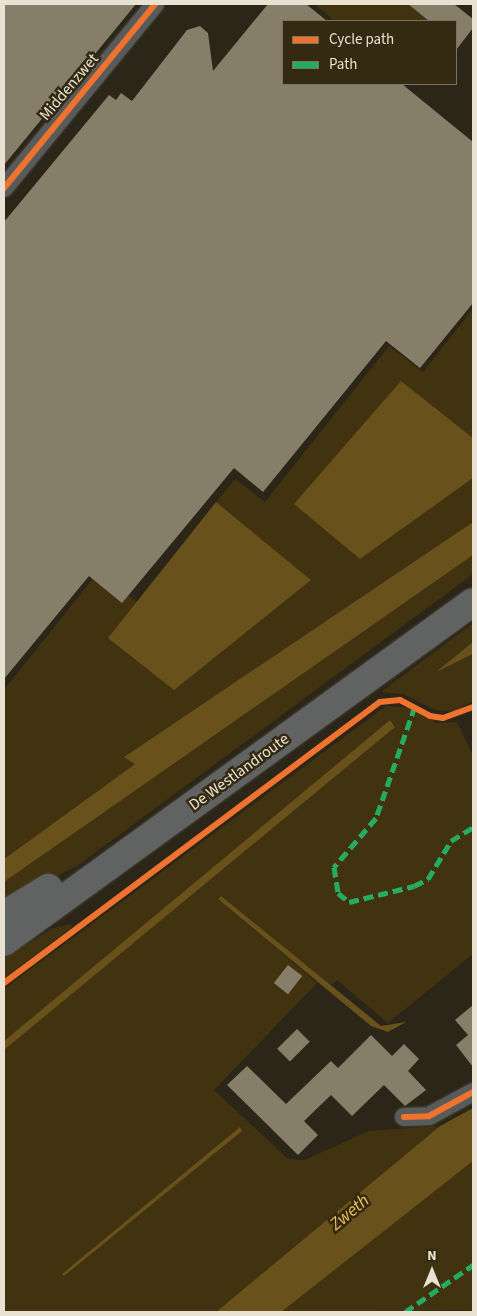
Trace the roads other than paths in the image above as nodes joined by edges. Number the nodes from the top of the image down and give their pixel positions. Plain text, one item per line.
1 (155, 4) edge
2 (4, 188) edge
3 (473, 581) edge
4 (473, 602) edge
5 (4, 915) edge
6 (4, 942) edge
7 (473, 1092) edge
8 (404, 1117) dead end

1 - 2 street, Middenzwet
3 - 5 main road, De Westlandroute
4 - 6 main road, De Westlandroute
7 - 8 street

